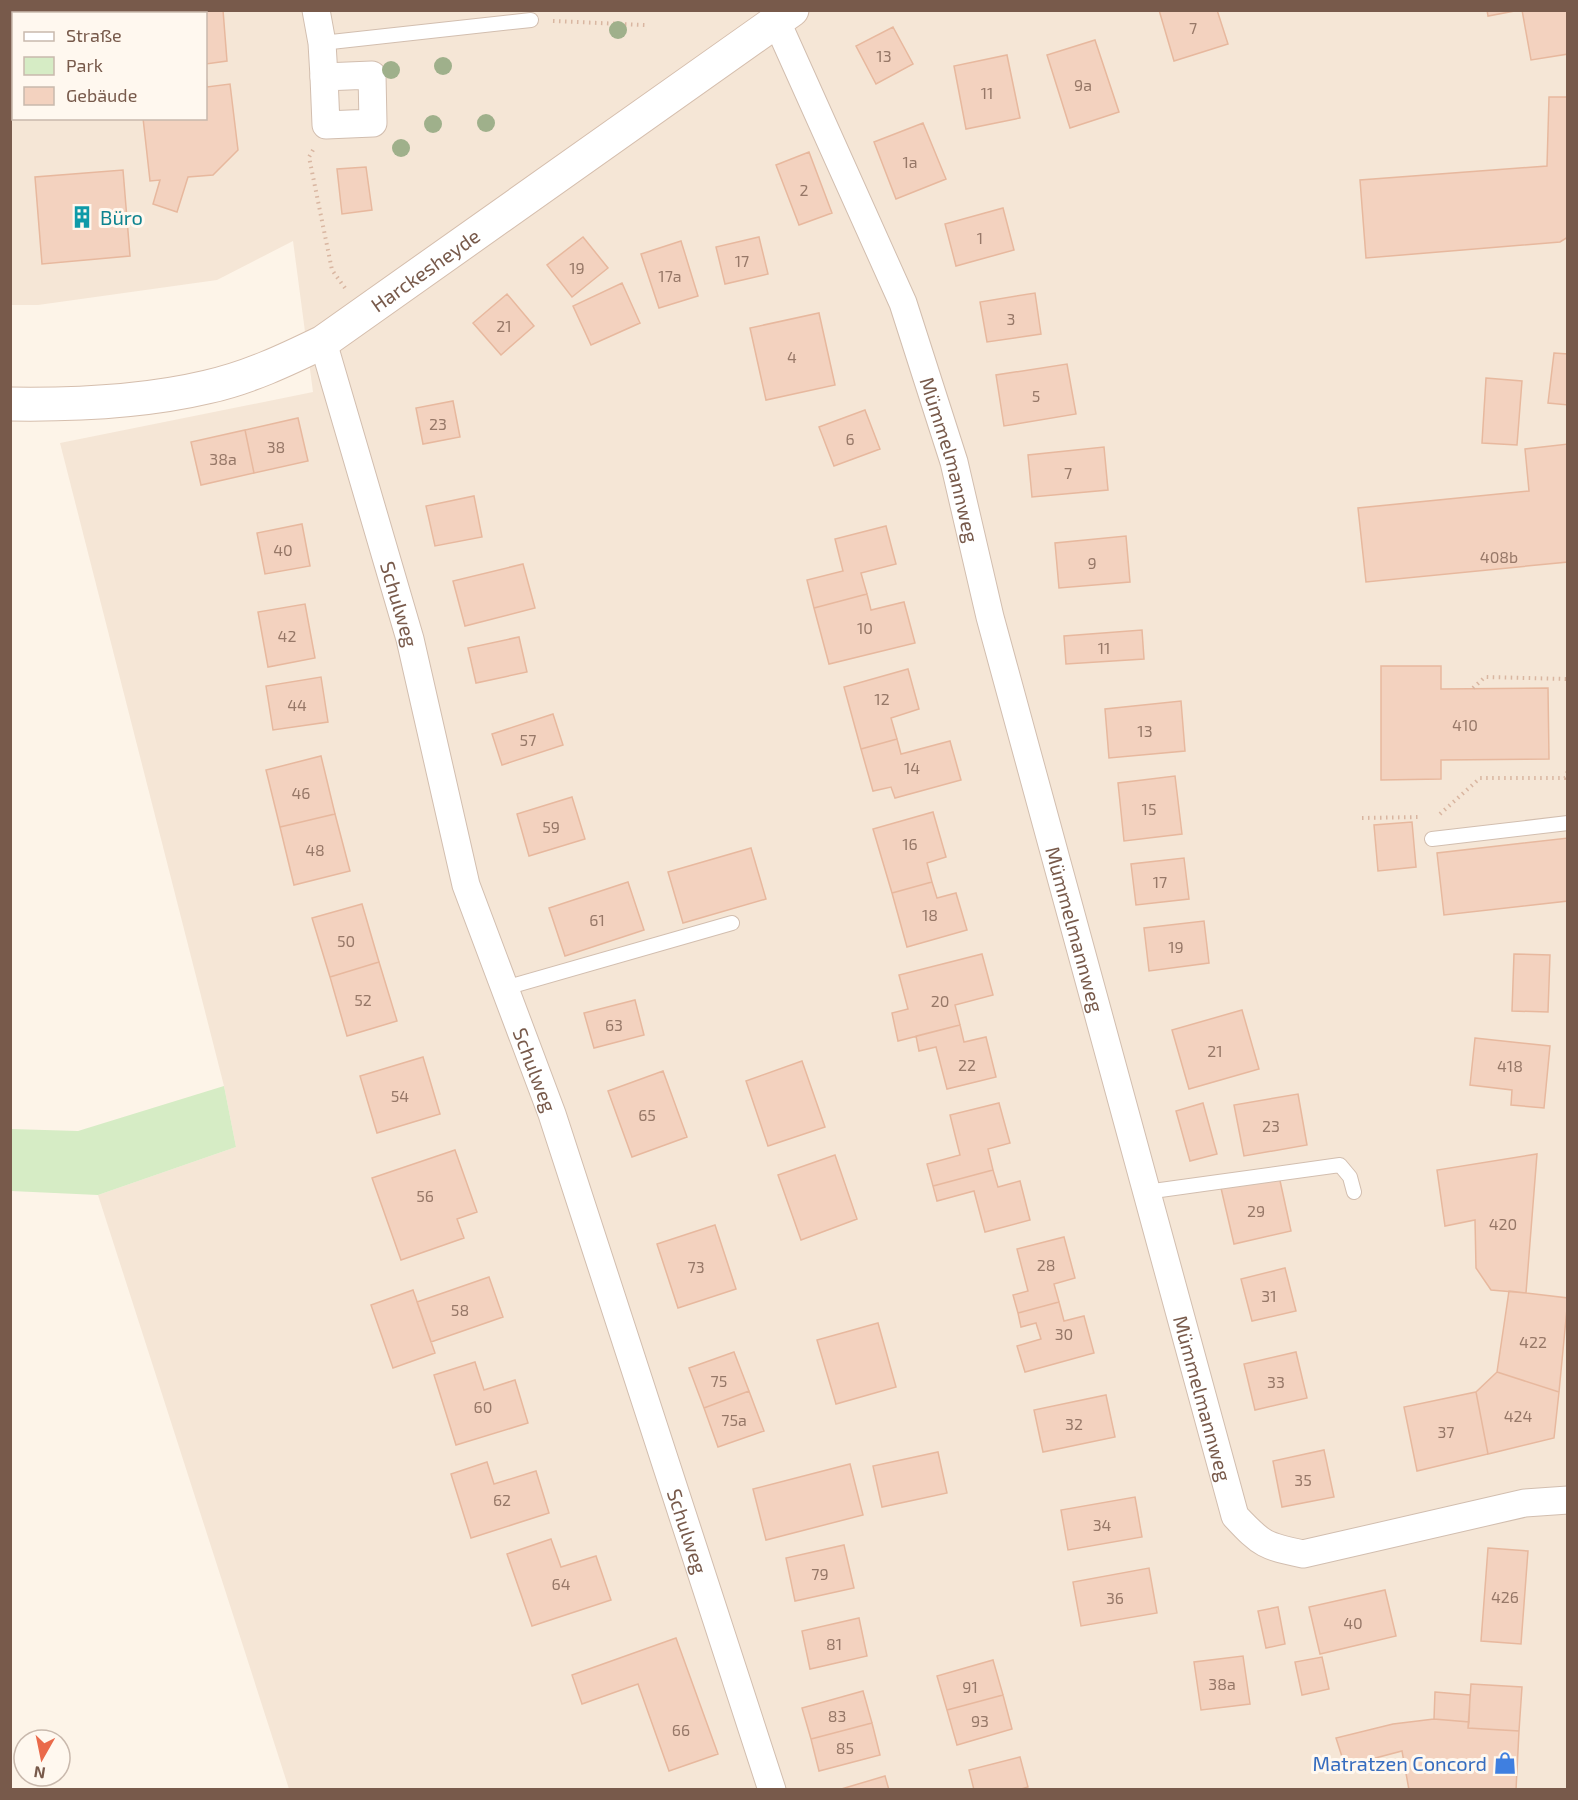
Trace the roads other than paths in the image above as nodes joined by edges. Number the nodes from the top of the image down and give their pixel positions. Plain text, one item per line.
1 (315, 10) edge
2 (784, 15) edge
3 (531, 20) road end
4 (322, 43) junction
5 (324, 77) junction
6 (323, 342) junction
7 (10, 405) edge
8 (1568, 823) edge
9 (1432, 839) dead end
10 (732, 923) dead end
11 (505, 988) junction
12 (1146, 1192) junction
13 (1354, 1192) dead end
14 (1568, 1500) edge
15 (772, 1790) edge

1 - 4 street
2 - 6 main road, Harckesheyde
2 - 12 street, Mümmelmannweg
3 - 4 lane
4 - 5 street
5 - 5 street
6 - 7 main road, Harckesheyde
6 - 11 street, Schulweg
8 - 9 lane
10 - 11 lane
11 - 15 street, Schulweg
12 - 13 lane
12 - 14 street, Mümmelmannweg

